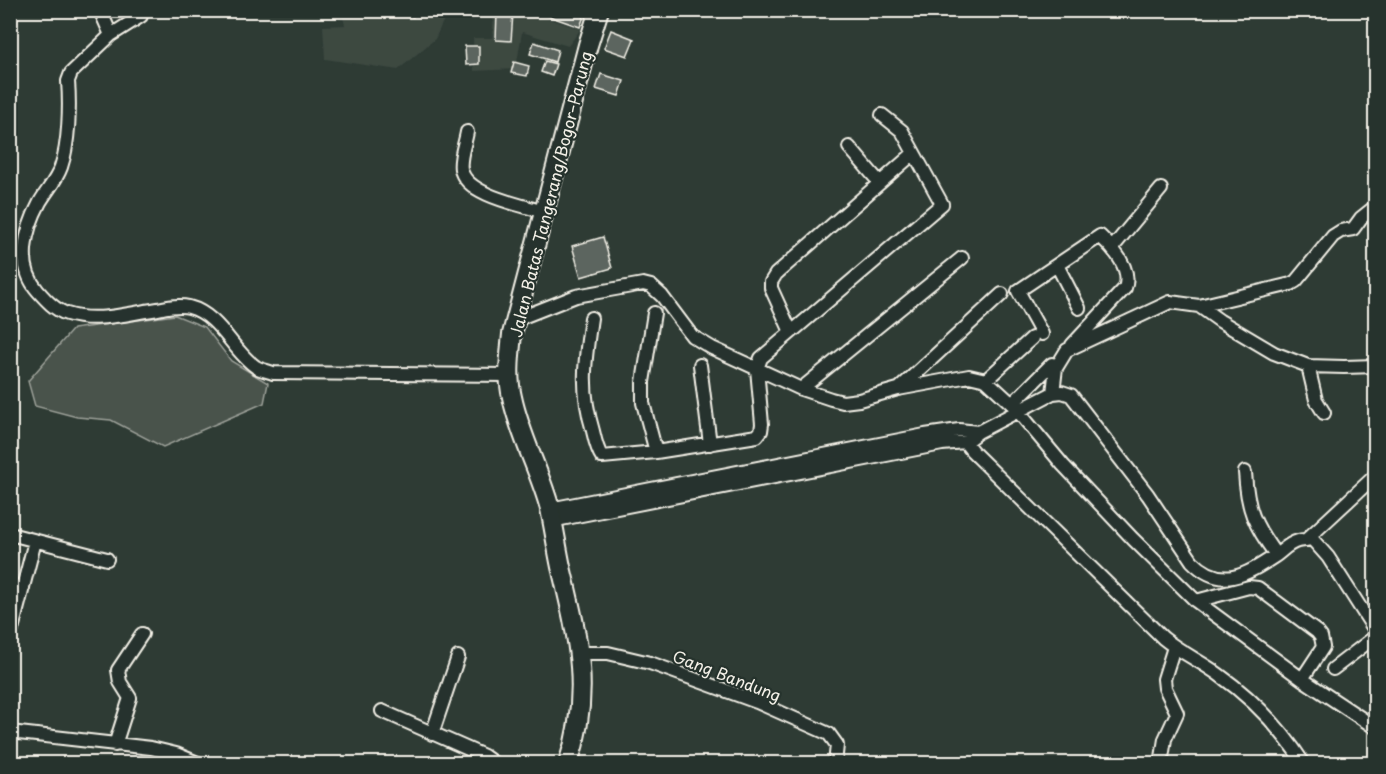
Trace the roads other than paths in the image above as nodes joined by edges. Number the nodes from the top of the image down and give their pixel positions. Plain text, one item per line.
1 (100, 10) edge
2 (599, 10) edge
3 (141, 16) dead end
4 (111, 35) junction
5 (882, 115) dead end
6 (467, 132) dead end
7 (849, 147) dead end
8 (914, 153) junction
9 (880, 183) junction
10 (1161, 189) dead end
11 (1376, 206) edge
12 (544, 212) junction
13 (1113, 247) junction
14 (962, 258) dead end
15 (1057, 265) junction
16 (1002, 294) dead end
17 (1199, 306) junction
18 (1079, 308) dead end
19 (654, 314) dead end
20 (591, 318) dead end
21 (515, 320) junction
22 (791, 332) junction
23 (1067, 350) junction
24 (1052, 364) dead end
25 (700, 365) dead end
26 (1308, 366) junction
27 (1376, 366) edge
28 (757, 369) junction
29 (509, 375) junction
30 (986, 380) junction
31 (801, 389) junction
32 (898, 389) junction
33 (1053, 393) junction
34 (1015, 408) junction
35 (1324, 413) dead end
36 (978, 432) junction
37 (965, 442) junction
38 (710, 444) junction
39 (656, 452) junction
40 (1245, 472) dead end
41 (1376, 475) edge
42 (550, 515) junction
43 (10, 534) edge
44 (1306, 540) junction
45 (35, 541) junction
46 (1276, 555) junction
47 (107, 558) dead end
48 (17, 586) edge
49 (1196, 601) junction
50 (142, 634) dead end
51 (1376, 634) edge
52 (10, 637) edge
53 (1174, 647) junction
54 (579, 653) junction
55 (458, 657) dead end
56 (1333, 669) dead end
57 (1302, 679) junction
58 (382, 711) dead end
59 (1376, 728) edge
60 (10, 732) edge
61 (432, 734) junction
62 (115, 744) junction
63 (200, 764) edge
64 (495, 764) edge
65 (568, 764) edge
66 (835, 764) edge
67 (1161, 764) edge
68 (1304, 764) edge

1 - 4 street
2 - 12 main road, Jalan Batas Tangerang/Bogor–Parung
3 - 4 street
4 - 29 street
5 - 8 street
6 - 12 street
7 - 9 street
8 - 9 street
8 - 22 street
9 - 22 street
10 - 13 street
11 - 17 street
12 - 21 main road, Jalan Batas Tangerang/Bogor–Parung
13 - 15 street
13 - 23 street
14 - 31 street
15 - 18 street
15 - 30 street
16 - 32 street
17 - 23 street
17 - 26 street
19 - 39 street
20 - 39 street
21 - 28 street
21 - 29 main road, Jalan Batas Tangerang/Bogor–Parung
22 - 28 street
23 - 33 street
24 - 34 street
25 - 38 street
26 - 27 street
26 - 35 street
28 - 31 street
28 - 38 street
29 - 42 main road, Jalan Batas Tangerang/Bogor–Parung
30 - 32 street
30 - 34 street
31 - 32 street
33 - 34 street
33 - 46 street
34 - 36 street
34 - 49 street
36 - 37 street
36 - 42 street
37 - 42 street
37 - 53 street
38 - 39 street
40 - 46 street
41 - 44 street
42 - 54 main road, Jalan Batas Tangerang/Bogor–Parung
43 - 45 street
44 - 46 street
44 - 51 street
45 - 47 street
45 - 48 street
48 - 52 street
49 - 57 street
49 - 57 street
50 - 62 street
51 - 56 street
53 - 67 street
53 - 68 street
54 - 65 main road, Jalan Batas Tangerang/Bogor–Parung
54 - 66 street, Gang Bandung
55 - 61 street
57 - 59 street
58 - 61 street
60 - 62 street
61 - 64 street
62 - 63 street

